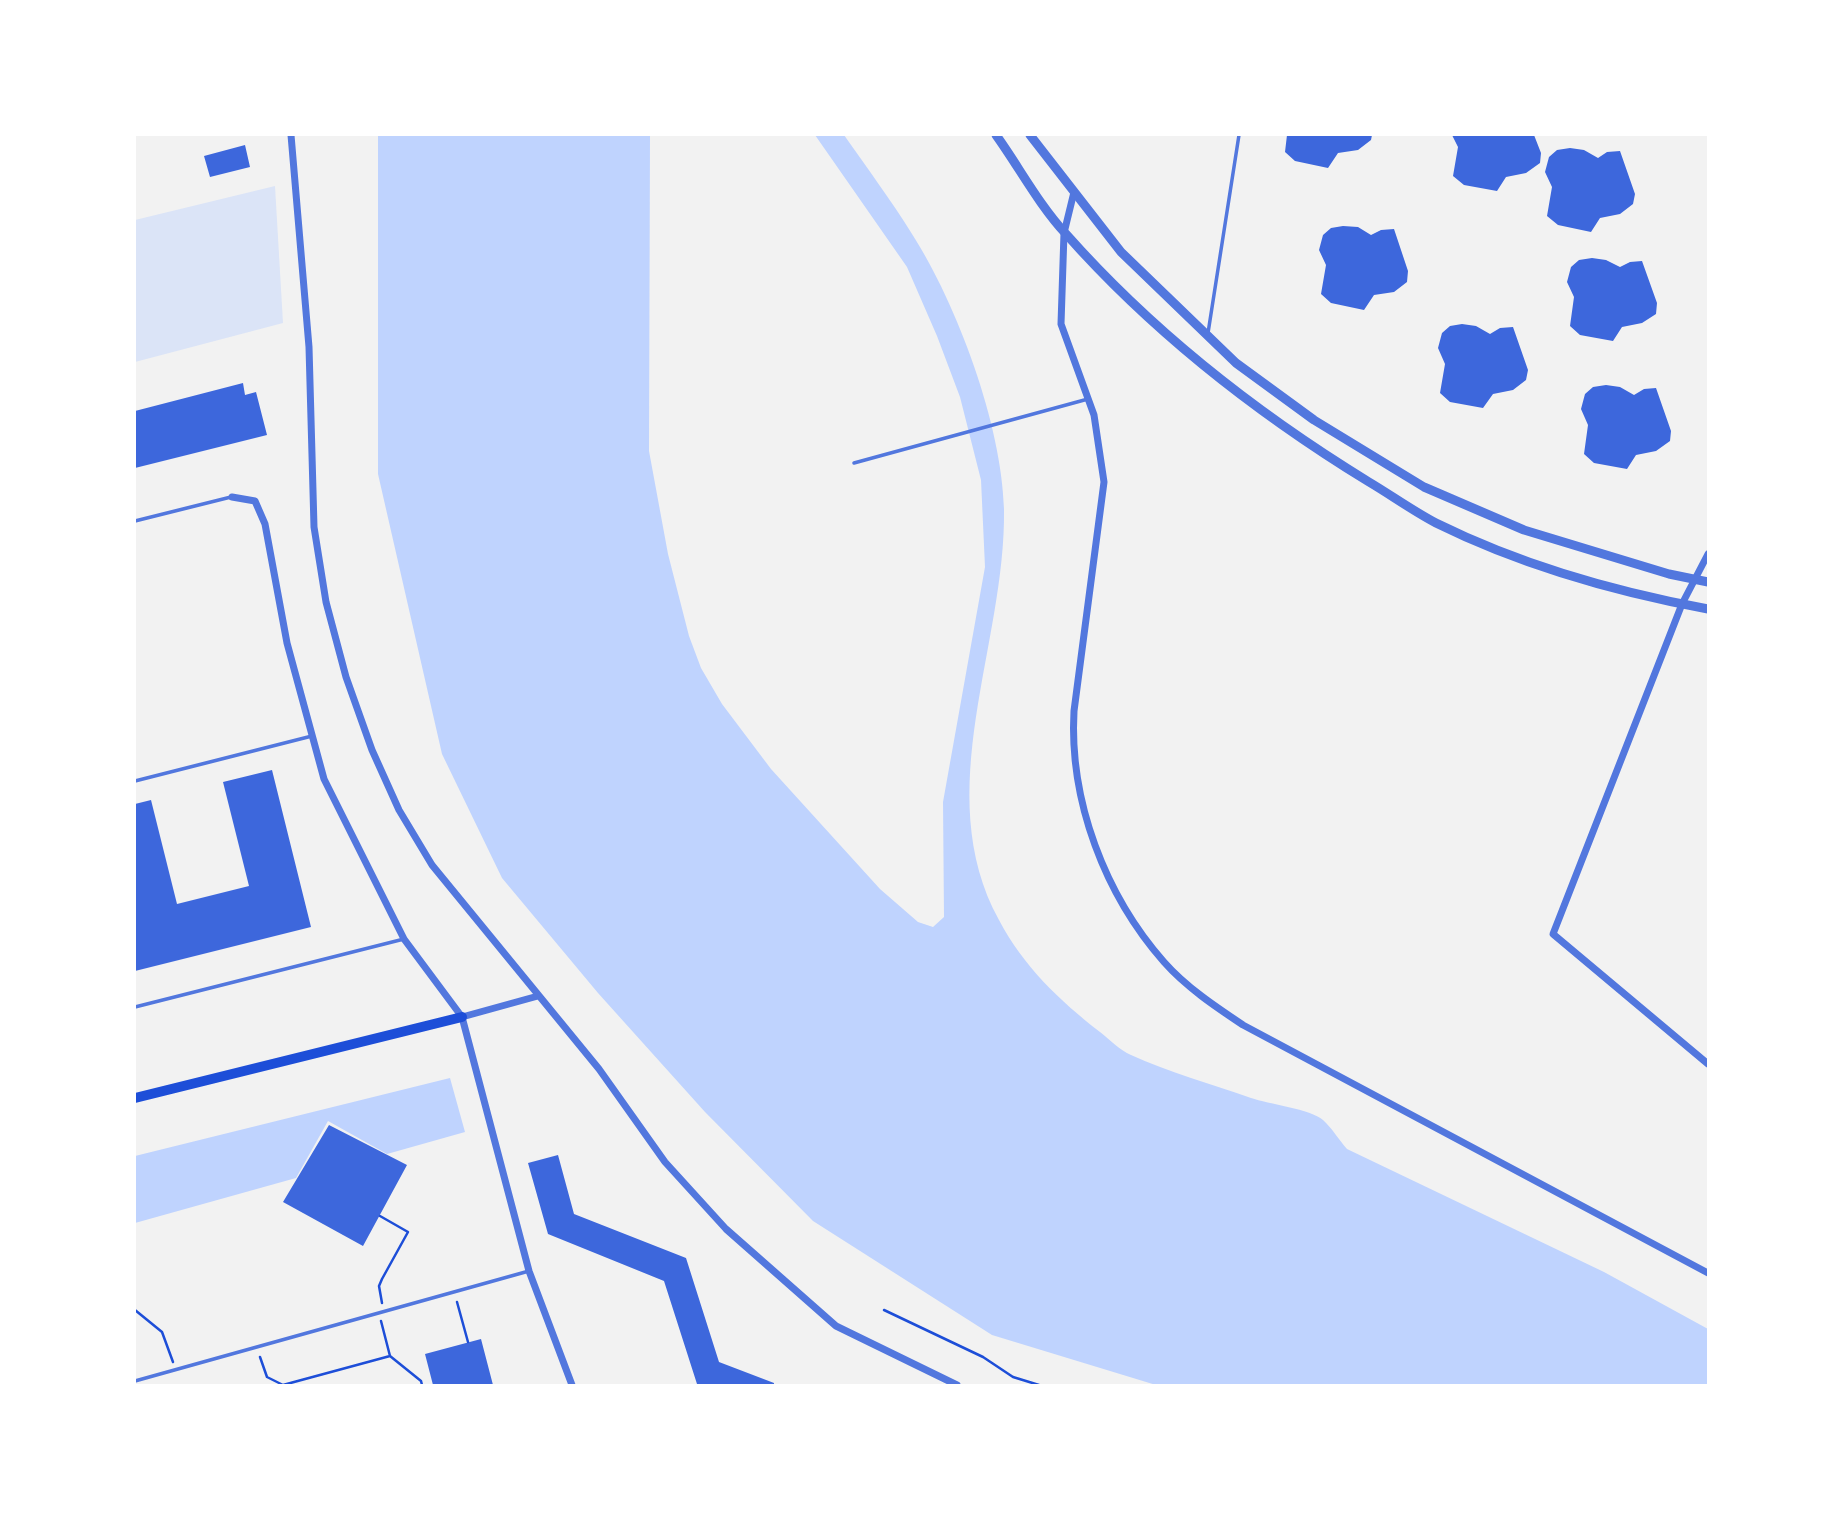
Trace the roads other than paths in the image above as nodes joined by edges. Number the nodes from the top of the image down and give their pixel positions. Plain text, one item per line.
1 (292, 135) edge
2 (996, 135) edge
3 (1030, 135) edge
4 (1239, 135) edge
5 (1074, 192) junction
6 (1064, 233) junction
7 (1208, 333) junction
8 (1088, 399) junction
9 (854, 463) dead end
10 (232, 497) joint
11 (135, 521) edge
12 (1708, 554) edge
13 (1695, 580) junction
14 (1708, 583) edge
15 (1682, 604) junction
16 (1708, 609) edge
17 (312, 736) junction
18 (135, 781) edge
19 (404, 939) junction
20 (538, 996) junction
21 (135, 1007) edge
22 (461, 1017) junction
23 (1708, 1064) edge
24 (135, 1098) edge
25 (529, 1271) junction
26 (1708, 1273) edge
27 (135, 1381) edge
28 (572, 1385) edge
29 (957, 1385) edge

1 - 20 street
2 - 6 street
3 - 5 street
4 - 7 lane
5 - 6 street
5 - 7 street
6 - 8 street
6 - 15 street
7 - 13 street
8 - 9 lane
8 - 26 street
10 - 11 lane
10 - 17 street
12 - 13 street
13 - 14 street
13 - 15 street
15 - 16 street
15 - 23 street
17 - 18 lane
17 - 19 street
19 - 21 lane
19 - 22 street
20 - 22 street
20 - 29 street
22 - 24 main road
22 - 25 street
25 - 27 lane
25 - 28 street

